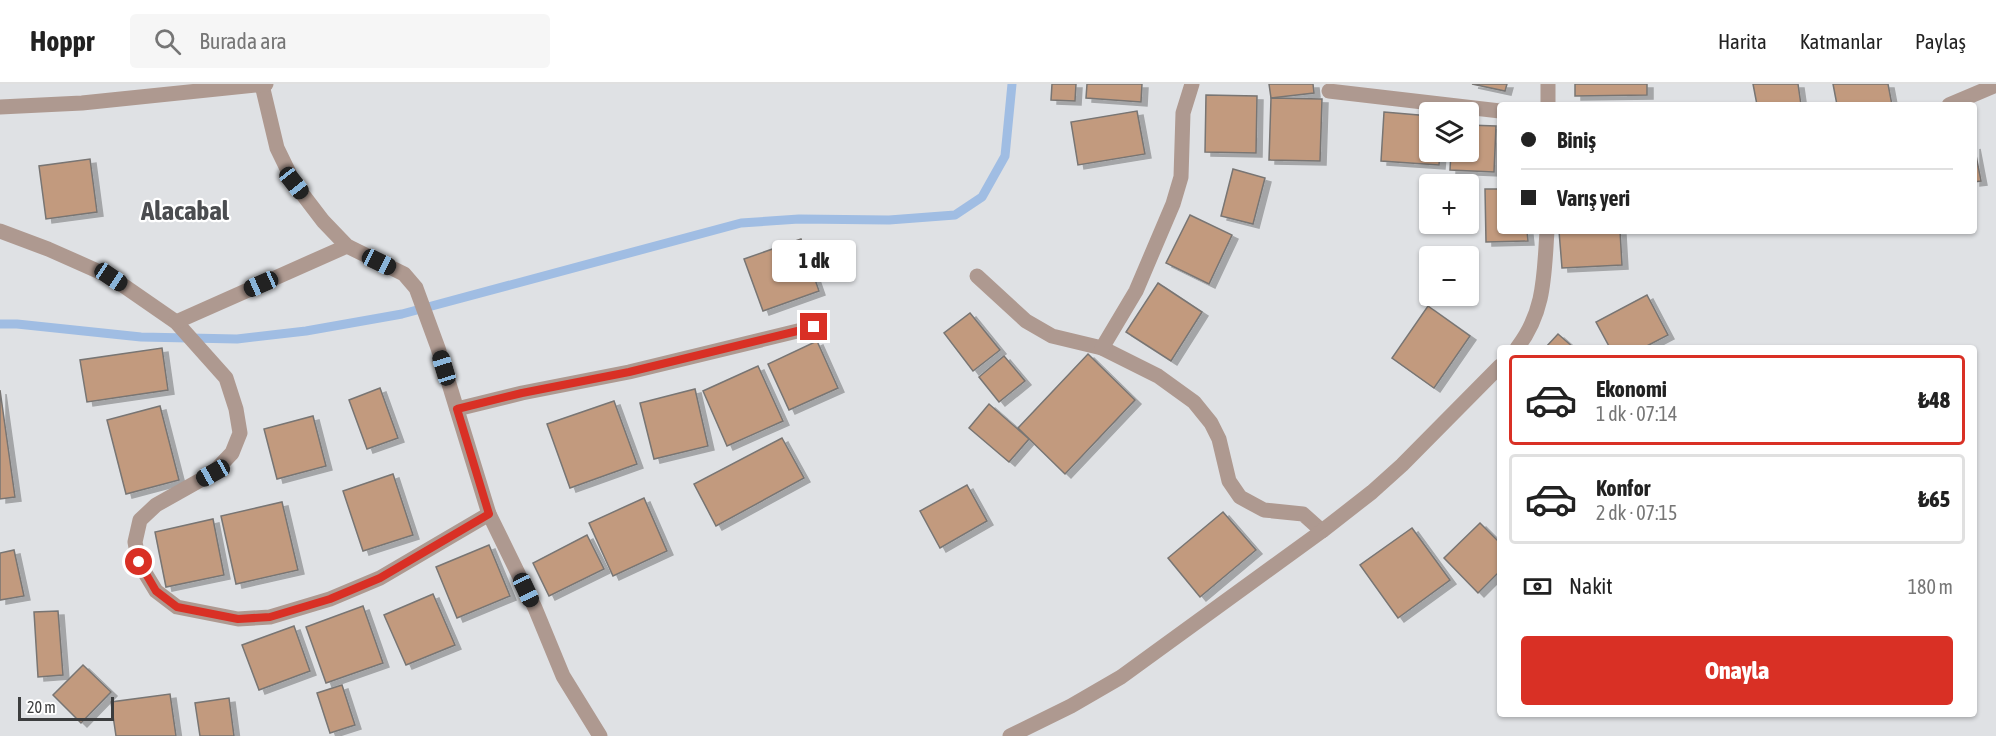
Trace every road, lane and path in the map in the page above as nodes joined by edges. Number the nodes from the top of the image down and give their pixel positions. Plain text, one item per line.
1 (264, 84) edge
2 (1192, 84) edge
3 (1548, 84) edge
4 (1996, 85) edge
5 (1329, 91) dead end
6 (1548, 102) edge
7 (1956, 102) edge
8 (0, 107) edge
9 (1497, 111) edge
10 (0, 231) edge
11 (1547, 234) edge
12 (346, 246) junction
13 (977, 276) dead end
14 (176, 322) junction
15 (814, 327) dead end
16 (1519, 345) edge
17 (1102, 348) junction
18 (1497, 369) edge
19 (457, 409) junction
20 (489, 514) junction
21 (1322, 531) junction
22 (600, 736) edge
23 (1010, 736) edge

1 - 8 street
1 - 12 street
2 - 17 street
3 - 6 street
4 - 7 street
5 - 9 street
10 - 14 street
11 - 16 street
12 - 14 street
12 - 19 street
13 - 17 street
14 - 20 street
15 - 19 street
17 - 21 street
18 - 21 street
19 - 20 street
20 - 22 street
21 - 23 street

